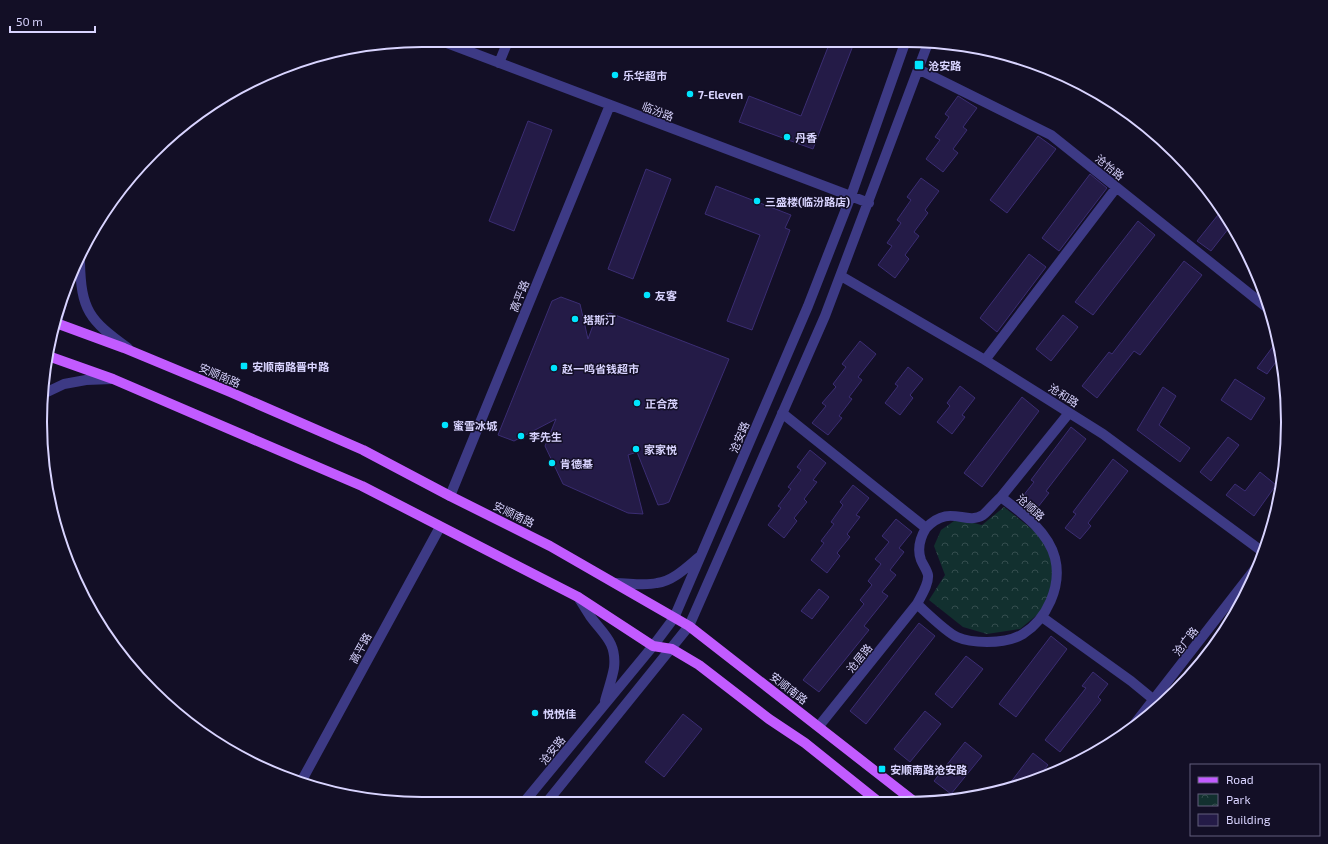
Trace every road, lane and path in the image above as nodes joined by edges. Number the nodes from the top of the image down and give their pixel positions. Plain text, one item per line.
1 (457, 47) edge
2 (505, 47) edge
3 (905, 47) edge
4 (926, 48) edge
5 (499, 63) junction
6 (918, 69) junction
7 (610, 105) junction
8 (1116, 188) junction
9 (851, 196) junction
10 (869, 203) junction
11 (80, 269) edge
12 (841, 276) junction
13 (1262, 303) edge
14 (60, 325) edge
15 (134, 352) junction
16 (53, 358) edge
17 (985, 360) junction
18 (113, 379) junction
19 (48, 391) edge
20 (782, 413) junction
21 (1069, 413) junction
22 (450, 496) junction
23 (1001, 497) junction
24 (440, 526) junction
25 (926, 528) junction
26 (1259, 549) edge
27 (701, 556) junction
28 (616, 583) junction
29 (1244, 585) edge
30 (578, 597) junction
31 (917, 604) junction
32 (1042, 617) junction
33 (674, 618) junction
34 (690, 626) junction
35 (653, 646) junction
36 (672, 649) junction
37 (1161, 696) edge
38 (1156, 701) edge
39 (605, 704) junction
40 (819, 726) junction
41 (303, 778) edge
42 (528, 797) edge
43 (551, 797) edge
44 (872, 797) edge
45 (908, 797) edge

1 - 5 street, 临汾路
2 - 5 street
3 - 9 street, 沧安路
4 - 6 street
5 - 7 street, 临汾路
6 - 8 street, 沧怡路
6 - 10 street
7 - 9 street, 临汾路
7 - 22 street, 高平路
8 - 13 street, 沧怡路
8 - 17 street
9 - 10 street, 临汾路
9 - 27 street, 沧安路
10 - 12 street
11 - 15 street
12 - 17 street, 沧和路
12 - 20 street
14 - 15 main road, 安顺南路
15 - 22 main road, 安顺南路
16 - 18 main road
17 - 21 street, 沧和路
18 - 19 street
18 - 24 main road
20 - 25 street
20 - 34 street
21 - 23 street
21 - 26 street, 沧和路
22 - 28 main road, 安顺南路
23 - 25 street, 沧顺路
23 - 32 street, 沧顺路
24 - 30 main road
24 - 41 street, 高平路
25 - 31 street
27 - 28 street
27 - 33 street, 沧安路
28 - 33 main road, 安顺南路
29 - 37 street, 沧广路
30 - 35 main road
30 - 39 street
31 - 32 street, 沧顺路
31 - 40 street, 沧居路
32 - 38 street
33 - 34 main road, 安顺南路
33 - 35 street, 沧安路
34 - 36 street
34 - 40 main road, 安顺南路
35 - 36 main road
35 - 39 street, 沧安路
36 - 43 street
36 - 44 main road
39 - 42 street, 沧安路
40 - 45 main road, 安顺南路

